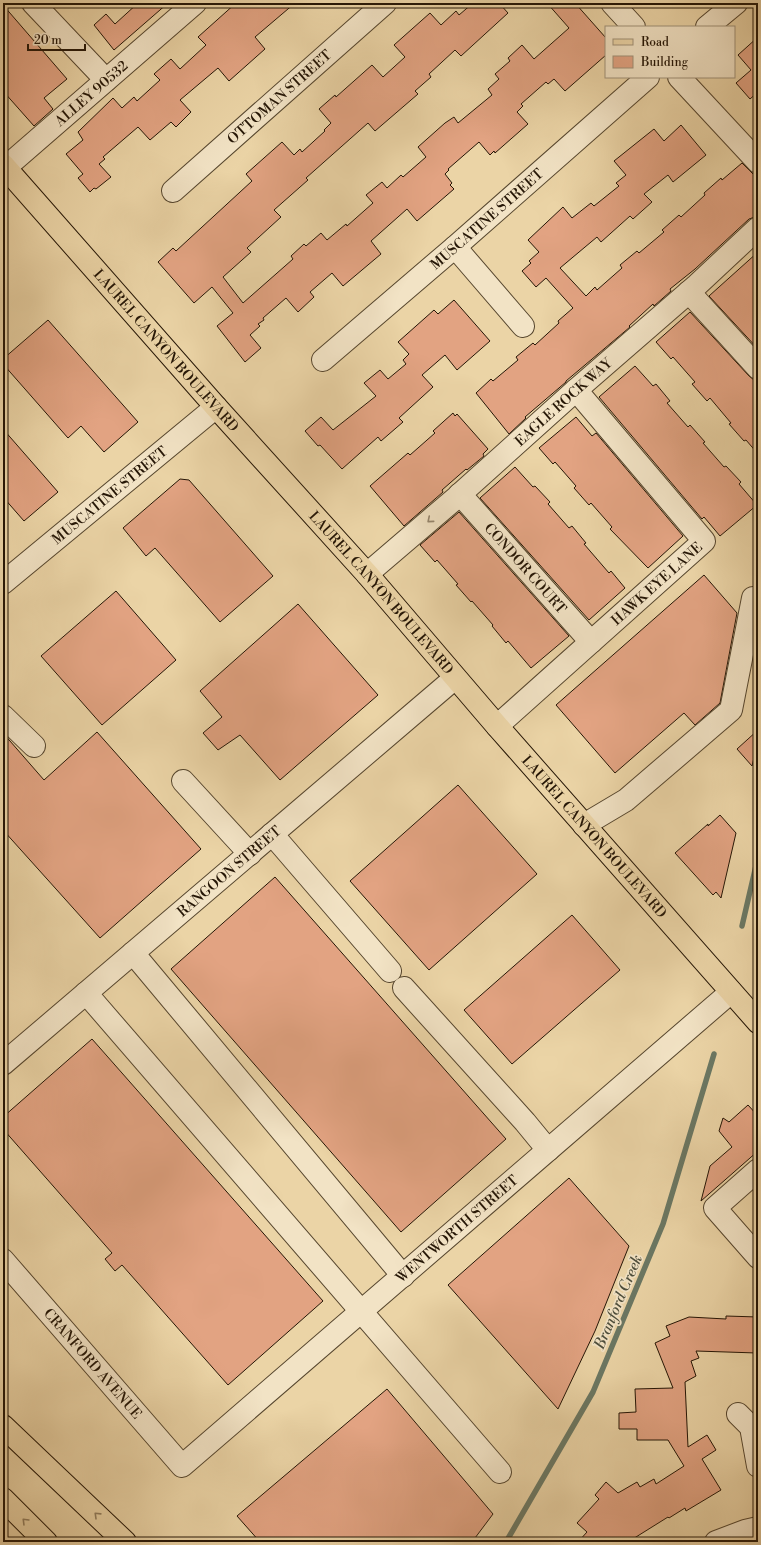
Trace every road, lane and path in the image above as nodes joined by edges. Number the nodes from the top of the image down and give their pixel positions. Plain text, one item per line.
1 (33, 3) edge
2 (195, 3) edge
3 (385, 3) edge
4 (612, 3) edge
5 (736, 3) edge
6 (633, 26) edge
7 (708, 26) edge
8 (647, 78) edge
9 (680, 78) edge
10 (106, 80) junction
11 (758, 162) edge
12 (4, 166) edge
13 (174, 191) dead end
14 (758, 228) edge
15 (454, 247) junction
16 (688, 292) junction
17 (523, 326) dead end
18 (323, 360) dead end
19 (758, 368) edge
20 (576, 390) junction
21 (216, 407) junction
22 (460, 494) junction
23 (367, 574) junction
24 (3, 583) edge
25 (753, 598) dead end
26 (591, 642) junction
27 (455, 678) junction
28 (3, 716) edge
29 (497, 726) junction
30 (34, 746) dead end
31 (183, 781) dead end
32 (584, 825) junction
33 (272, 834) junction
34 (250, 854) junction
35 (133, 953) junction
36 (390, 971) dead end
37 (404, 988) dead end
38 (731, 992) junction
39 (86, 994) junction
40 (758, 1022) edge
41 (3, 1064) edge
42 (548, 1150) junction
43 (758, 1170) edge
44 (758, 1258) edge
45 (3, 1260) edge
46 (403, 1276) junction
47 (361, 1312) junction
48 (738, 1414) dead end
49 (3, 1426) edge
50 (182, 1466) joint
51 (758, 1466) edge
52 (500, 1472) dead end
53 (3, 1499) edge
54 (758, 1528) edge
55 (46, 1542) edge
56 (125, 1542) edge
57 (716, 1542) edge

1 - 10 street
2 - 10 street, ALLEY 90532
3 - 13 street, OTTOMAN STREET
4 - 6 street
5 - 7 street
8 - 15 street, MUSCATINE STREET
9 - 11 street
10 - 12 street, ALLEY 90532
12 - 21 main road, LAUREL CANYON BOULEVARD
14 - 16 street, EAGLE ROCK WAY
15 - 17 street
15 - 18 street, MUSCATINE STREET
16 - 19 street
16 - 20 street, EAGLE ROCK WAY
20 - 22 street, EAGLE ROCK WAY
20 - 26 street, HAWK EYE LANE
21 - 23 main road, LAUREL CANYON BOULEVARD
21 - 24 street, MUSCATINE STREET
22 -> 23 street, EAGLE ROCK WAY
22 - 26 street, CONDOR COURT
23 - 27 main road, LAUREL CANYON BOULEVARD
25 - 32 street
26 - 29 street, HAWK EYE LANE
27 - 29 main road, LAUREL CANYON BOULEVARD
27 - 33 street, RANGOON STREET
28 - 30 street
29 - 32 main road, LAUREL CANYON BOULEVARD
31 - 34 street
32 - 38 main road, LAUREL CANYON BOULEVARD
33 - 34 street, RANGOON STREET
33 - 36 street
34 - 35 street, RANGOON STREET
35 - 39 street, RANGOON STREET
35 - 46 street
37 - 42 street
38 - 40 main road, LAUREL CANYON BOULEVARD
38 - 42 street, WENTWORTH STREET
39 - 41 street, RANGOON STREET
39 - 47 street
42 - 46 street, WENTWORTH STREET
43 - 44 street
45 - 50 street, CRANFORD AVENUE
46 - 47 street, WENTWORTH STREET
47 - 50 street, WENTWORTH STREET
47 - 52 street
48 - 51 street
56 -> 49 main road
55 -> 53 main road
54 - 57 street

